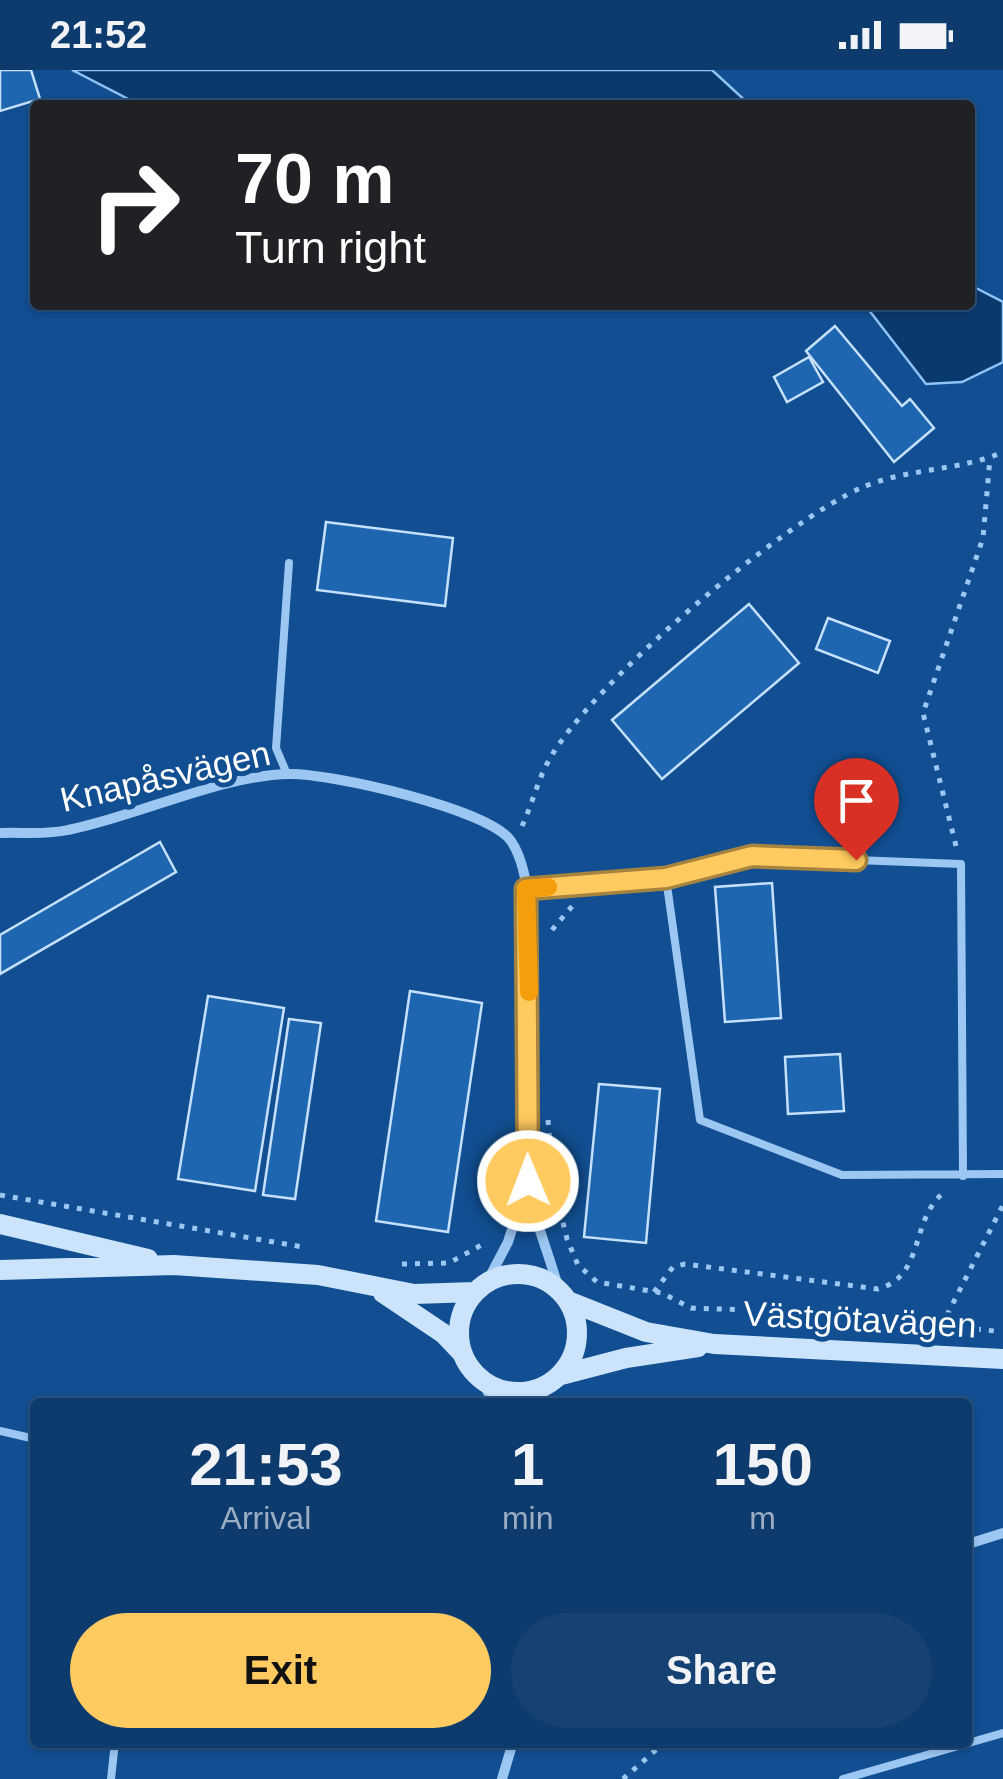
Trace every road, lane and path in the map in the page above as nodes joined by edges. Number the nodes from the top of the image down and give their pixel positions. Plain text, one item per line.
1 (1003, 452) edge
2 (990, 458) junction
3 (289, 563) dead end
4 (288, 774) junction
5 (0, 833) edge
6 (510, 840) junction
7 (960, 864) junction
8 (666, 878) junction
9 (574, 885) junction
10 (526, 889) junction
11 (550, 937) dead end
12 (548, 1116) dead end
13 (1003, 1174) edge
14 (963, 1176) junction
15 (528, 1181) junction
16 (0, 1195) edge
17 (1003, 1206) edge
18 (0, 1224) edge
19 (566, 1239) junction
20 (508, 1242) junction
21 (547, 1244) junction
22 (310, 1248) dead end
23 (383, 1261) dead end
24 (174, 1265) junction
25 (0, 1270) edge
26 (481, 1287) junction
27 (377, 1289) junction
28 (654, 1292) junction
29 (563, 1296) junction
30 (947, 1314) dead end
31 (1003, 1332) edge
32 (714, 1344) junction
33 (462, 1354) junction
34 (1003, 1359) edge
35 (482, 1380) junction
36 (549, 1387) edge
37 (916, 1392) dead end
38 (490, 1398) edge
39 (913, 1398) edge
40 (0, 1431) edge
41 (30, 1437) edge
42 (1003, 1533) edge
43 (972, 1543) edge
44 (1003, 1732) edge
45 (972, 1741) edge
46 (115, 1748) edge
47 (511, 1748) edge
48 (658, 1748) edge
49 (949, 1748) edge
50 (111, 1779) edge
51 (502, 1779) edge
52 (624, 1779) edge
53 (844, 1779) edge

1 - 2 path
2 - 6 path
2 - 7 path
3 - 4 lane
4 - 5 street, Knapåsvägen
4 - 6 street, Knapåsvägen
6 - 10 street
7 - 8 lane
7 - 14 lane
8 - 9 lane
8 - 14 lane
9 - 10 lane
9 - 11 path
10 - 15 street
12 - 19 path
13 - 14 lane
14 - 28 path
15 - 20 street
15 - 21 street
16 - 22 path
17 - 30 path
18 - 24 street
19 - 21 path
19 - 28 path
20 - 23 path
20 - 26 street
21 - 29 street
24 - 25 street
24 - 27 street
26 - 27 street
26 - 29 street
26 - 33 street
27 - 33 street
28 - 31 path
29 - 32 street, Västgötavägen
29 - 36 street
32 - 34 street, Västgötavägen
32 - 36 street, Västgötavägen
33 - 35 street
35 - 36 street
35 - 38 street
37 - 39 path
40 - 41 lane
42 - 43 street
44 - 45 lane
46 - 50 lane
47 - 51 street
48 - 52 path
49 - 53 lane

